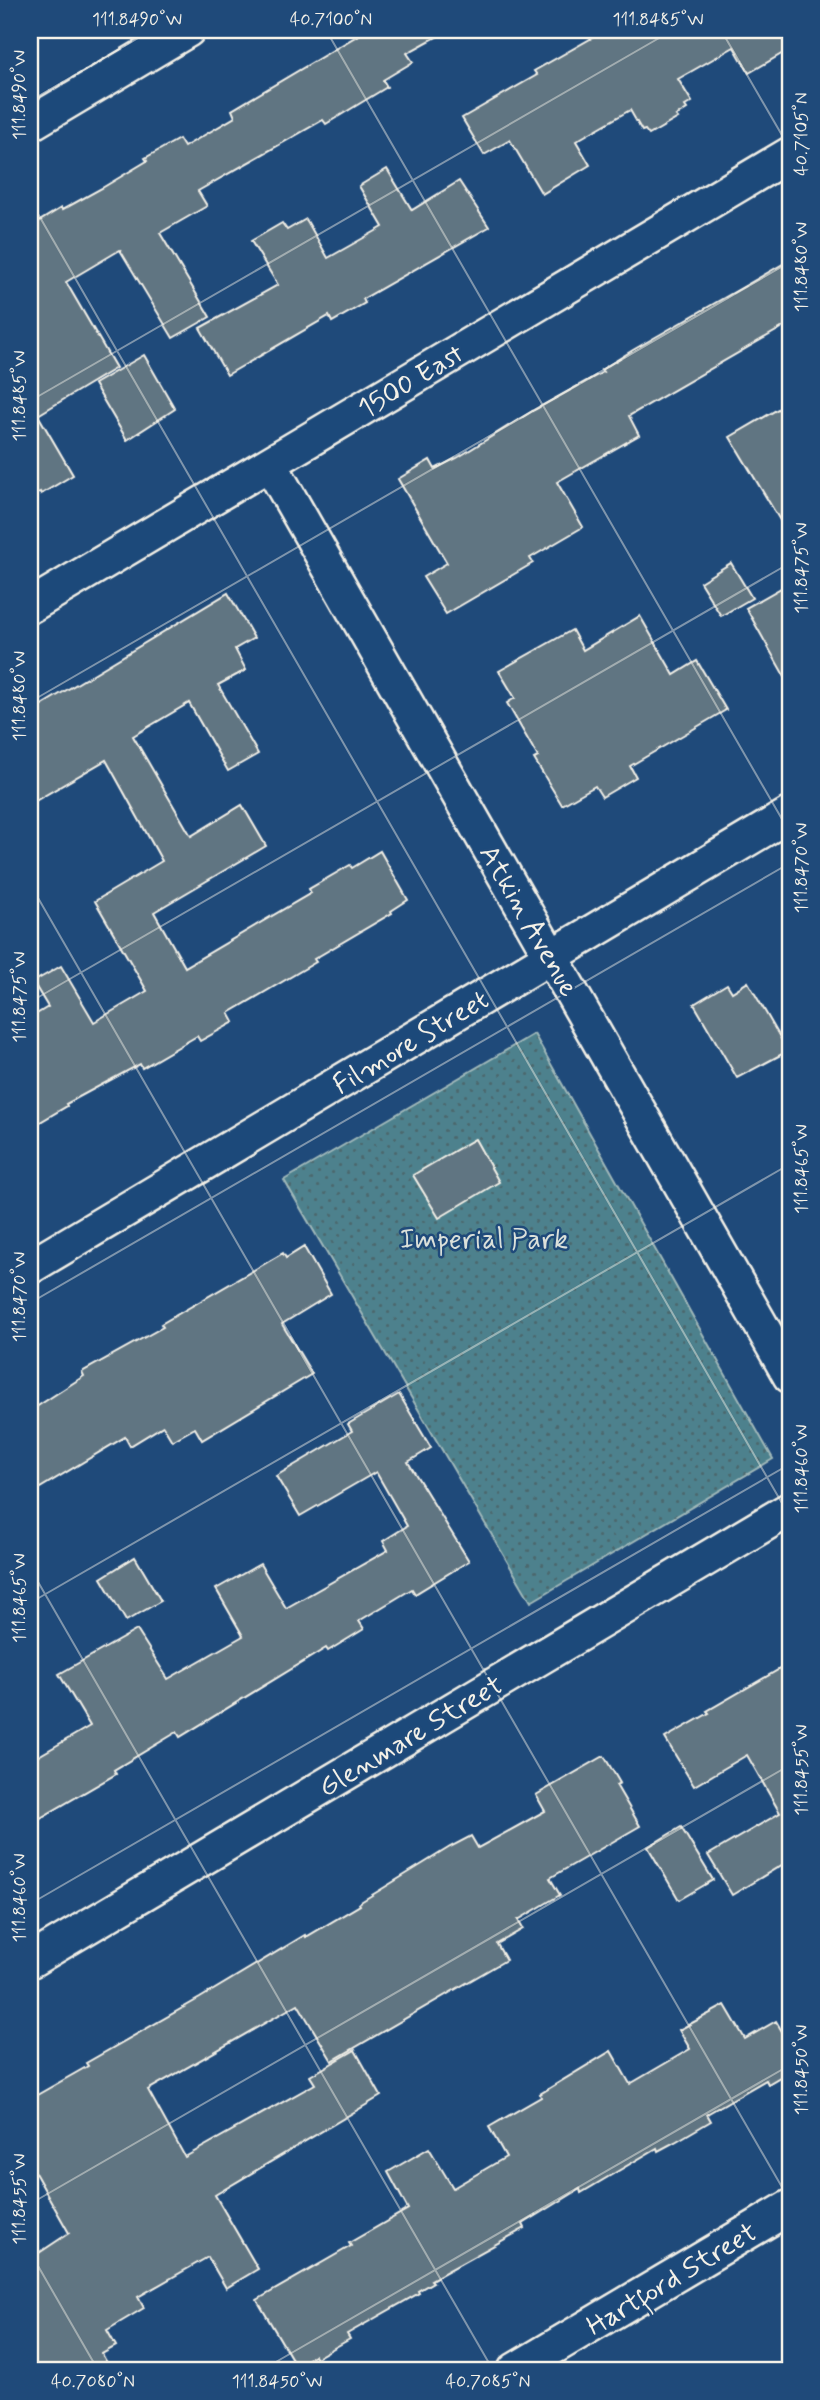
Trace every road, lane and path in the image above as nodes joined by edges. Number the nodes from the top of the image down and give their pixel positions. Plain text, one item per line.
1 (188, 30) edge
2 (30, 124) edge
3 (790, 154) edge
4 (270, 464) junction
5 (30, 606) edge
6 (790, 814) edge
7 (551, 957) junction
8 (30, 1267) edge
9 (790, 1376) edge
10 (790, 1509) edge
11 (30, 1961) edge
12 (790, 2207) edge
13 (515, 2370) edge

1 - 2 street
3 - 4 street, 1500 East
4 - 5 street, 1500 East
4 - 7 street, Atkin Avenue
6 - 7 street, Filmore Street
7 - 8 street, Filmore Street
7 - 9 street, Atkin Avenue
10 - 11 street, Glenmare Street
12 - 13 street, Hartford Street

